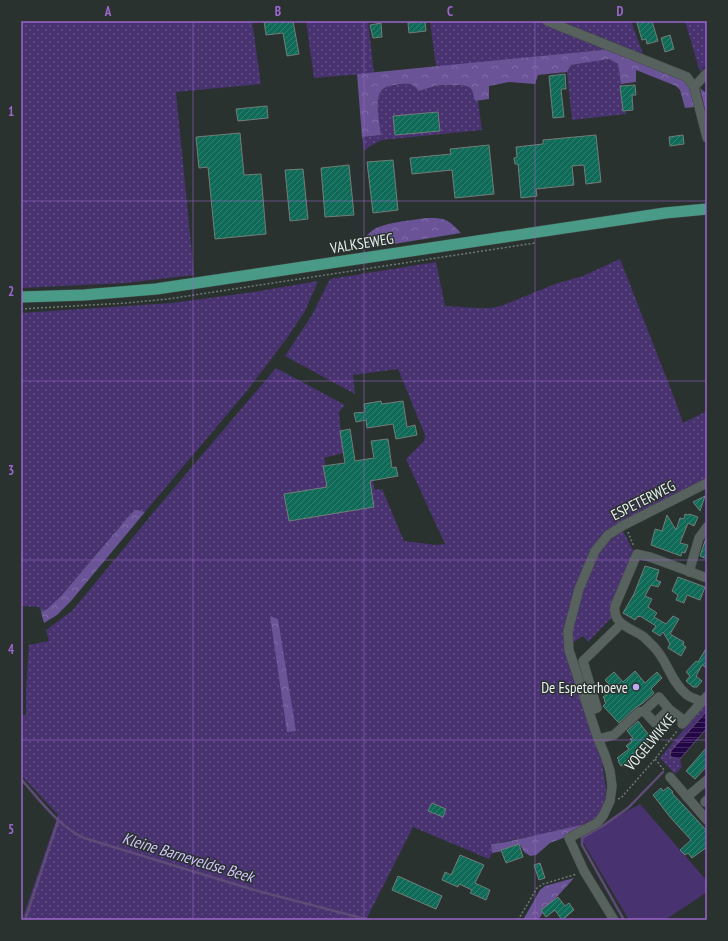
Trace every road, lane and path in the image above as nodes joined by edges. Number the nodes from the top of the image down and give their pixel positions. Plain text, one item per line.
1 (547, 21) edge
2 (707, 73) edge
3 (694, 87) junction
4 (707, 138) edge
5 (707, 209) edge
6 (21, 297) edge
7 (707, 483) edge
8 (707, 527) edge
9 (627, 530) dead end
10 (637, 554) junction
11 (690, 572) junction
12 (707, 578) edge
13 (617, 628) dead end
14 (705, 699) edge
15 (669, 709) junction
16 (589, 711) junction
17 (644, 711) junction
18 (684, 723) junction
19 (598, 739) junction
20 (655, 759) junction
21 (670, 777) joint
22 (707, 780) edge
23 (687, 797) junction
24 (610, 801) junction
25 (707, 820) edge
26 (584, 871) junction
27 (518, 920) edge
28 (614, 920) edge

1 - 3 street
2 - 3 street
3 - 4 street
5 - 6 main road, VALKSEWEG
7 - 16 street, ESPETERWEG
8 - 11 street
9 - 10 path
10 - 11 street
10 - 14 street
11 - 12 street
13 - 16 street
14 - 18 street, VOGELWIKKE
15 - 17 street
15 - 17 street
15 - 18 street
16 - 19 street, ESPETERWEG
17 - 19 street
18 - 20 path, VOGELWIKKE
19 - 24 street, ESPETERWEG
20 - 21 path
20 - 24 path, VOGELWIKKE
21 - 23 street
22 - 23 street
23 - 25 street
24 - 26 street, ESPETERWEG
26 - 27 path
26 - 28 street, ESPETERWEG

